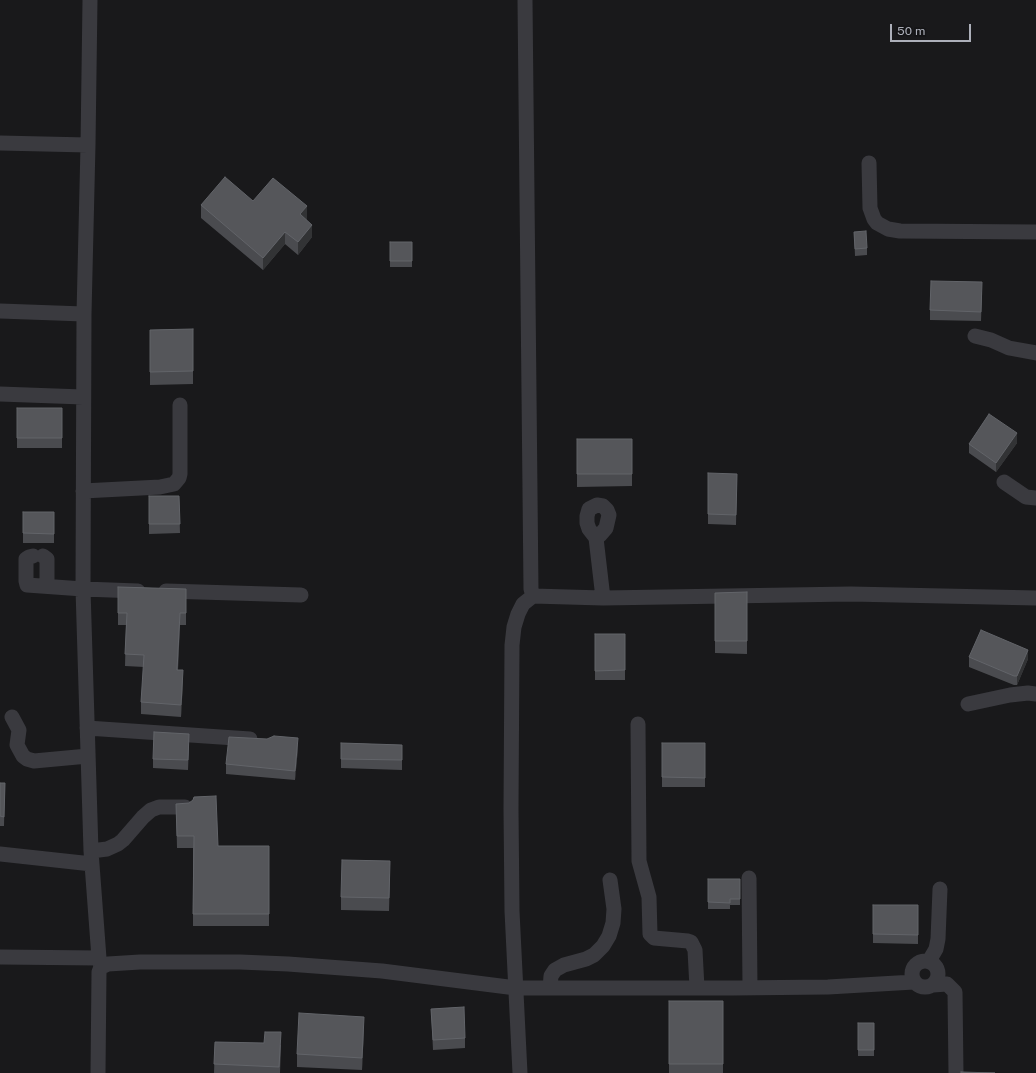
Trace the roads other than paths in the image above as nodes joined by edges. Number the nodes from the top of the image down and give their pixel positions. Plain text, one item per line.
1 (90, 0) edge
2 (525, 0) edge
3 (0, 143) edge
4 (88, 145) junction
5 (869, 163) dead end
6 (1036, 232) edge
7 (0, 311) edge
8 (84, 314) junction
9 (975, 336) dead end
10 (1036, 352) edge
11 (0, 394) edge
12 (83, 398) junction
13 (180, 405) dead end
14 (1004, 482) dead end
15 (83, 491) junction
16 (1036, 498) edge
17 (596, 538) dead end
18 (47, 586) junction
19 (83, 589) junction
20 (301, 595) dead end
21 (533, 596) junction
22 (604, 598) junction
23 (1036, 598) edge
24 (1036, 694) edge
25 (968, 704) dead end
26 (12, 717) dead end
27 (638, 724) dead end
28 (87, 728) junction
29 (260, 740) edge
30 (88, 756) junction
31 (185, 808) edge
32 (0, 854) edge
33 (91, 857) junction
34 (748, 878) dead end
35 (610, 880) dead end
36 (940, 889) dead end
37 (0, 957) edge
38 (929, 961) junction
39 (100, 962) junction
40 (914, 982) junction
41 (932, 985) junction
42 (516, 988) junction
43 (550, 988) junction
44 (697, 988) junction
45 (750, 988) junction
46 (98, 1073) edge
47 (520, 1073) edge
48 (956, 1073) edge

1 - 4 street
2 - 21 street
3 - 4 street
4 - 8 street
5 - 6 street
7 - 8 street
8 - 12 street
9 - 10 street
11 - 12 street
12 - 15 street
13 - 15 street
14 - 16 street
15 - 19 street
17 - 22 street
18 - 18 street
18 - 19 street
19 - 20 street
19 - 28 street
21 - 22 street
21 - 42 street
22 - 23 street
24 - 25 street
26 - 30 street
27 - 44 street
28 - 29 street
28 - 30 street
30 - 33 street
31 - 33 street
32 - 33 street
33 - 39 street
34 - 45 street
35 - 43 street
36 - 38 street
37 - 39 street
38 - 40 street
38 - 41 street
39 - 42 street
39 - 46 street
40 - 41 street
40 - 45 street
41 - 48 street
42 - 43 street
42 - 47 street
43 - 44 street
44 - 45 street

